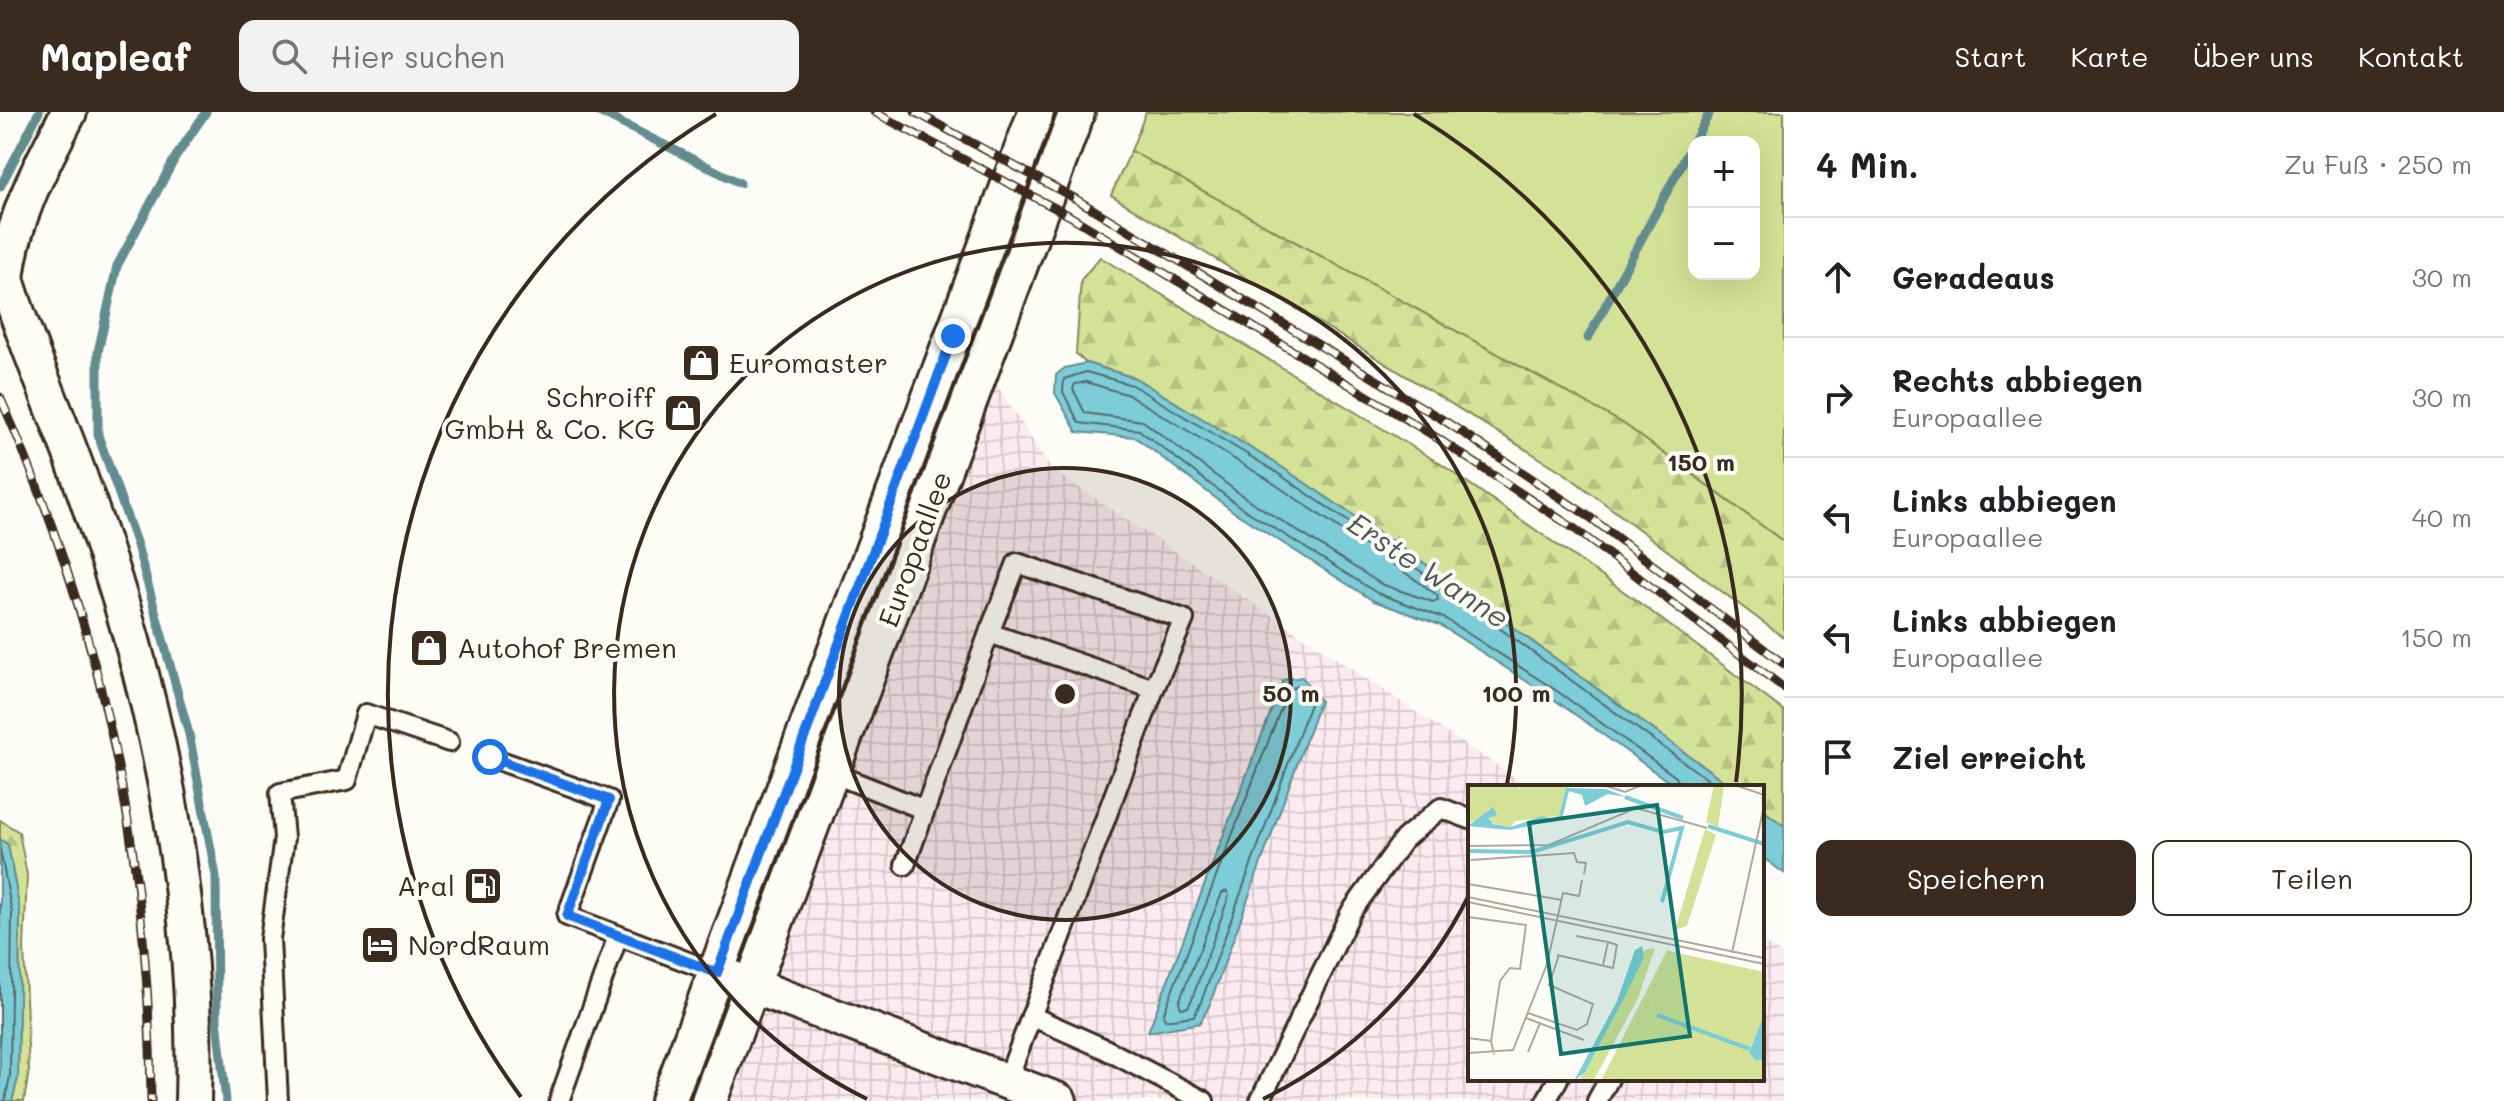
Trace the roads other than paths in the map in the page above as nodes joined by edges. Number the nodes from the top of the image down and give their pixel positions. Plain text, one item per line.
1 (69, 112) edge
2 (1036, 112) edge
3 (1077, 112) edge
4 (989, 633) junction
5 (1154, 689) junction
6 (449, 742) dead end
7 (490, 757) dead end
8 (832, 773) junction
9 (925, 810) junction
10 (1468, 818) edge
11 (905, 865) dead end
12 (618, 936) junction
13 (717, 973) junction
14 (754, 986) junction
15 (1031, 1016) junction
16 (1007, 1081) junction
17 (1557, 1081) edge
18 (1608, 1081) edge
19 (193, 1101) edge
20 (278, 1101) edge
21 (559, 1101) edge
22 (668, 1101) edge
23 (709, 1101) edge
24 (1059, 1101) edge
25 (1204, 1101) edge
26 (1260, 1101) edge
27 (1546, 1101) edge
28 (1597, 1101) edge

1 - 19 street
2 - 13 street, Europaallee
3 - 8 street, Europaallee
4 - 5 lane
4 - 5 lane
4 - 9 lane
5 - 15 lane
6 - 20 lane
7 - 12 lane
8 - 9 lane
8 - 14 street, Europaallee
9 - 11 lane
10 - 26 lane
12 - 13 lane
12 - 21 lane
13 - 14 street
13 - 22 street, Europaallee
14 - 16 street
14 - 23 street, Europaallee
15 - 16 lane
15 - 25 lane
16 - 24 street
17 - 27 lane
18 - 28 lane

